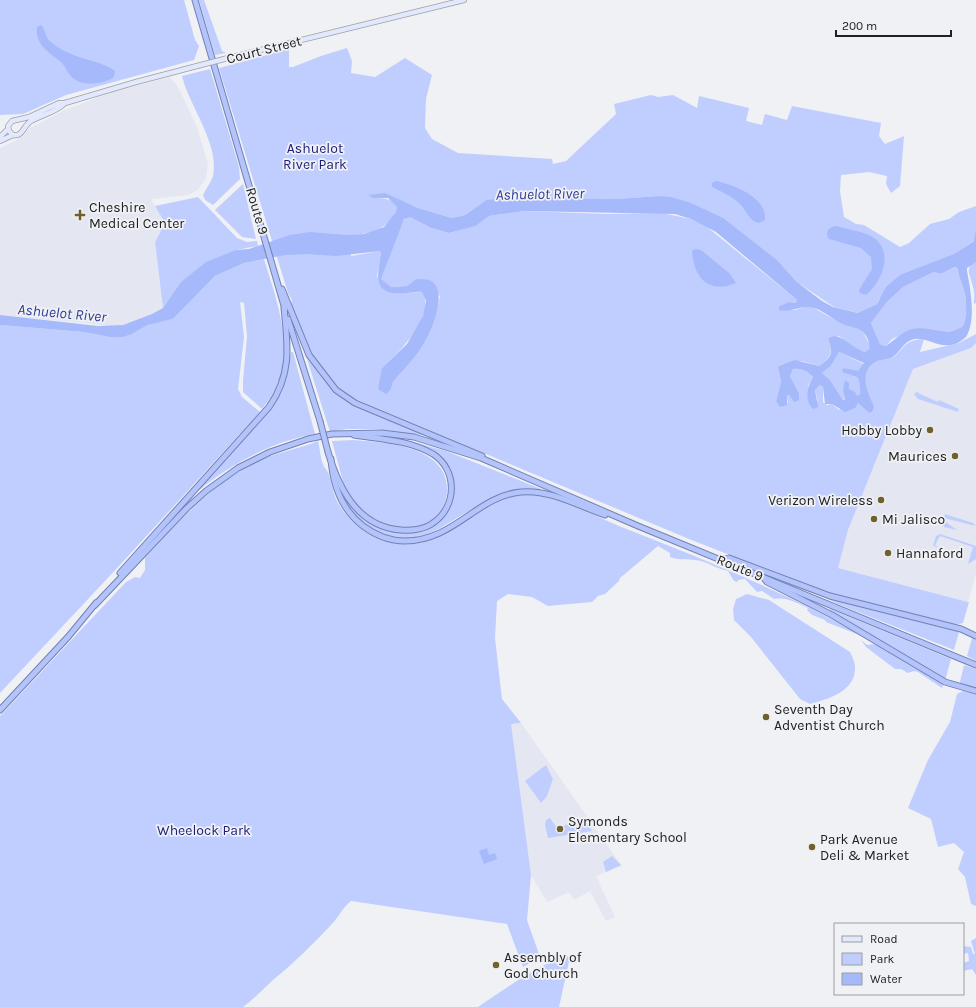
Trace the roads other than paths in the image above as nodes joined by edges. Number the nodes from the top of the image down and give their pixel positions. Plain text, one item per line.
1 (195, 0) edge
2 (464, 0) edge
3 (65, 103) junction
4 (19, 121) junction
5 (24, 127) junction
6 (8, 129) junction
7 (13, 135) junction
8 (0, 136) edge
9 (0, 141) edge
10 (274, 272) junction
11 (284, 308) junction
12 (343, 433) junction
13 (330, 460) junction
14 (506, 468) junction
15 (638, 526) junction
16 (721, 560) junction
17 (762, 576) junction
18 (95, 605) junction
19 (976, 636) edge
20 (976, 665) edge
21 (976, 691) edge
22 (0, 710) edge

1 - 10 highway, Route 9
2 - 3 main road, Court Street, bridge
3 - 4 main road, Court Street
3 - 5 main road, Court Street
4 - 5 main road
4 - 6 main road, Court Street
5 - 7 main road, Court Street
6 - 7 main road
6 - 8 main road, Court Street
7 - 9 main road, Court Street
10 - 11 highway, Route 9
10 - 14 highway
11 - 13 highway, Route 9, bridge
11 - 18 highway
12 - 13 highway
12 - 14 highway
12 - 18 highway
13 - 15 highway
14 - 15 highway, Route 9
15 - 16 highway, Route 9
16 - 17 highway, Route 9
16 - 19 highway
17 - 20 highway, Route 9
17 - 21 highway
18 - 22 highway

